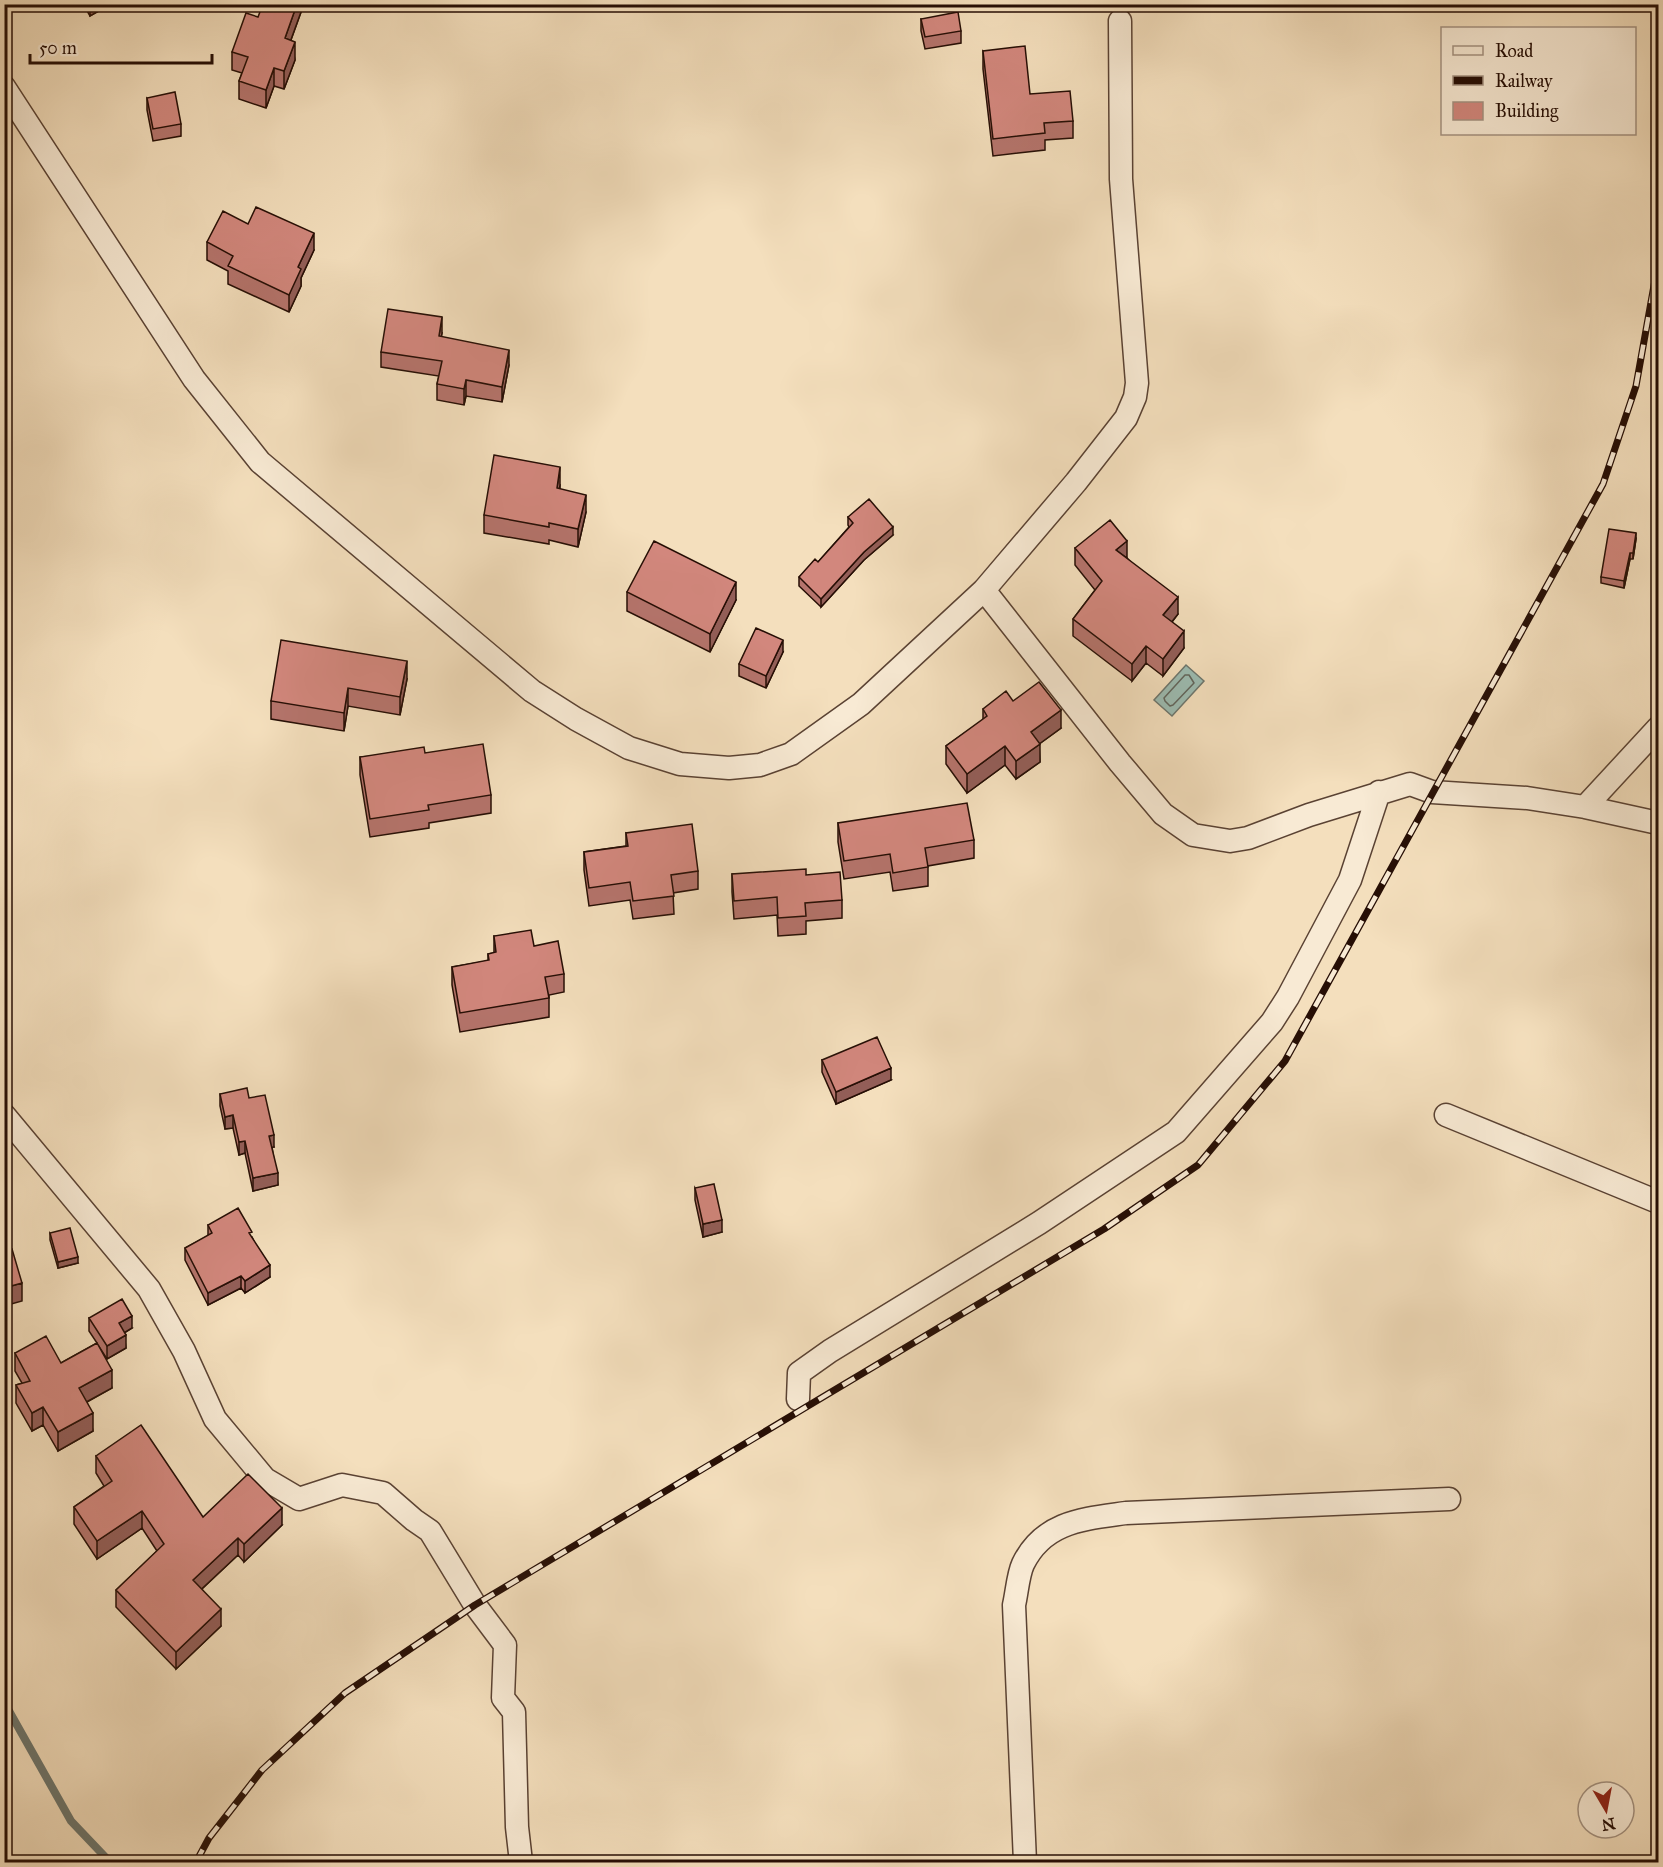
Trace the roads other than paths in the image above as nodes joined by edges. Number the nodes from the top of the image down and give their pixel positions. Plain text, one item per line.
1 (1120, 21) dead end
2 (4, 87) edge
3 (984, 590) junction
4 (1659, 728) edge
5 (1379, 792) junction
6 (1585, 807) junction
7 (1659, 823) edge
8 (4, 1115) edge
9 (1446, 1115) dead end
10 (1659, 1202) edge
11 (798, 1399) dead end
12 (1449, 1500) dead end
13 (521, 1863) edge
14 (1025, 1863) edge

1 - 3 street
2 - 3 street
3 - 5 street
4 - 6 street
5 - 6 street
5 - 11 street
6 - 7 street
8 - 13 street
9 - 10 street
12 - 14 street

